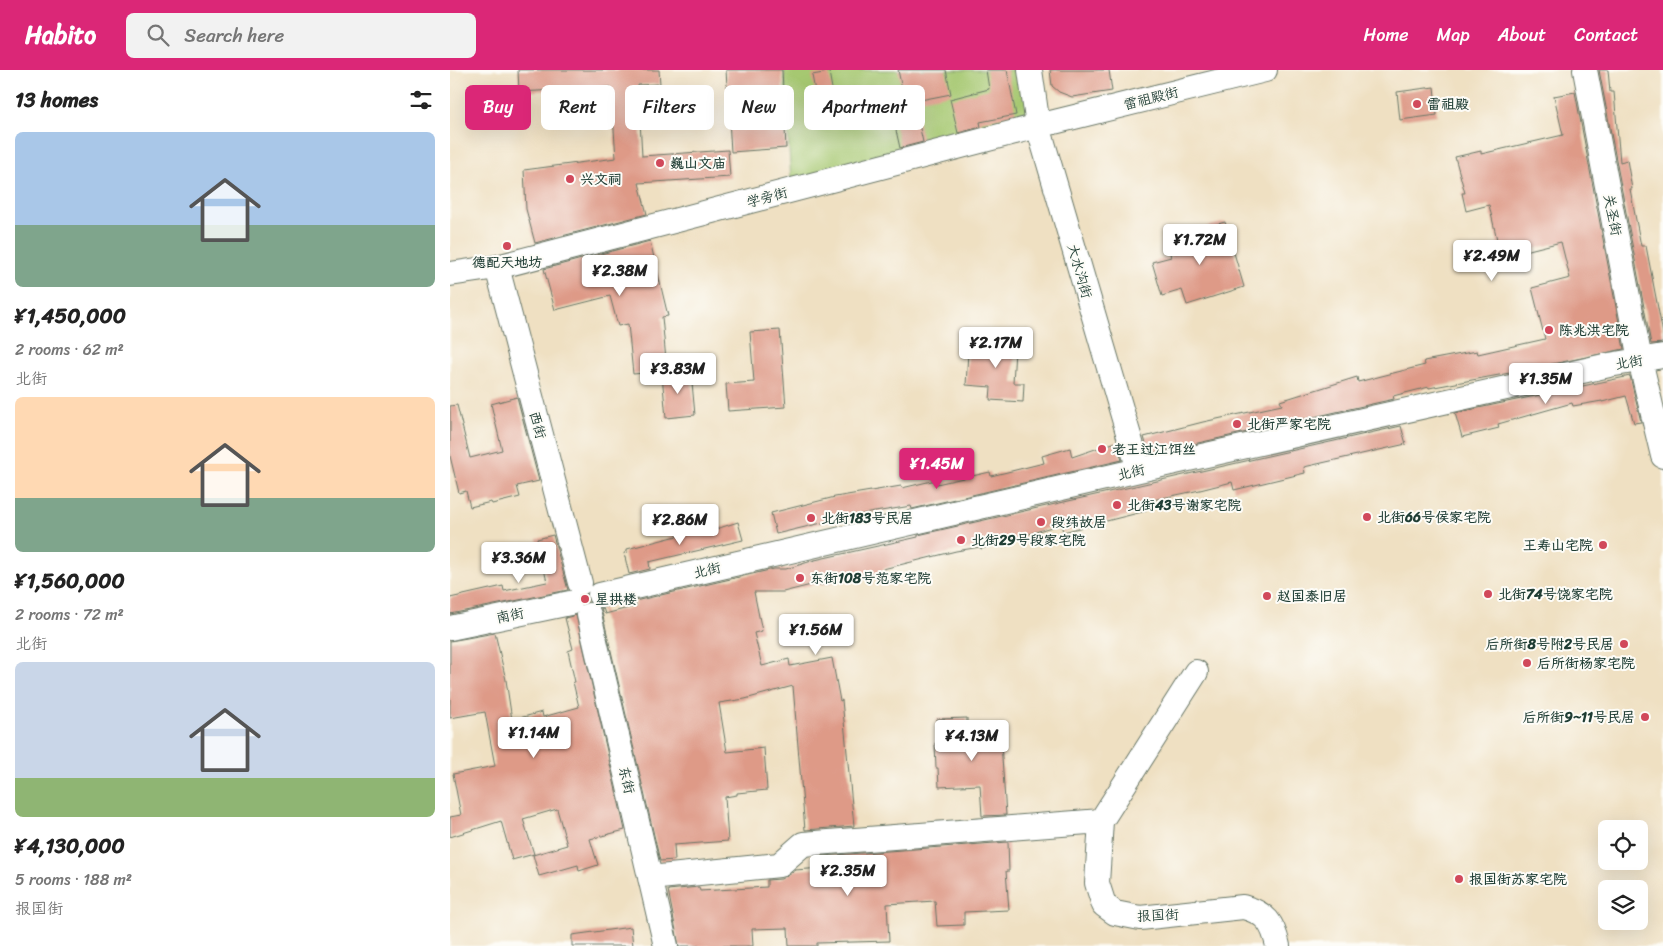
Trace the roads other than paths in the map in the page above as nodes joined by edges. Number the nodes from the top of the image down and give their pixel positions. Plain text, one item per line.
1 (1030, 70) edge
2 (1265, 70) edge
3 (1585, 70) edge
4 (1038, 126) junction
5 (497, 267) junction
6 (450, 274) edge
7 (1652, 358) edge
8 (1663, 456) edge
9 (1139, 470) junction
10 (585, 599) junction
11 (450, 628) edge
12 (1196, 672) dead end
13 (1101, 821) junction
14 (650, 878) junction
15 (666, 946) edge
16 (1278, 946) edge

1 - 4 street, 大水沟街
2 - 4 street, 雷祖殿街
3 - 7 street, 关圣街
4 - 5 street, 学旁街
4 - 9 street, 大水沟街
5 - 6 street, 学旁街
5 - 10 street, 西街
7 - 8 street, 关圣街
7 - 9 street, 北街
9 - 10 street, 北街
10 - 11 street, 南街
10 - 14 street, 东街
12 - 13 street
13 - 14 street
13 - 16 street, 报国街
14 - 15 street, 东街

